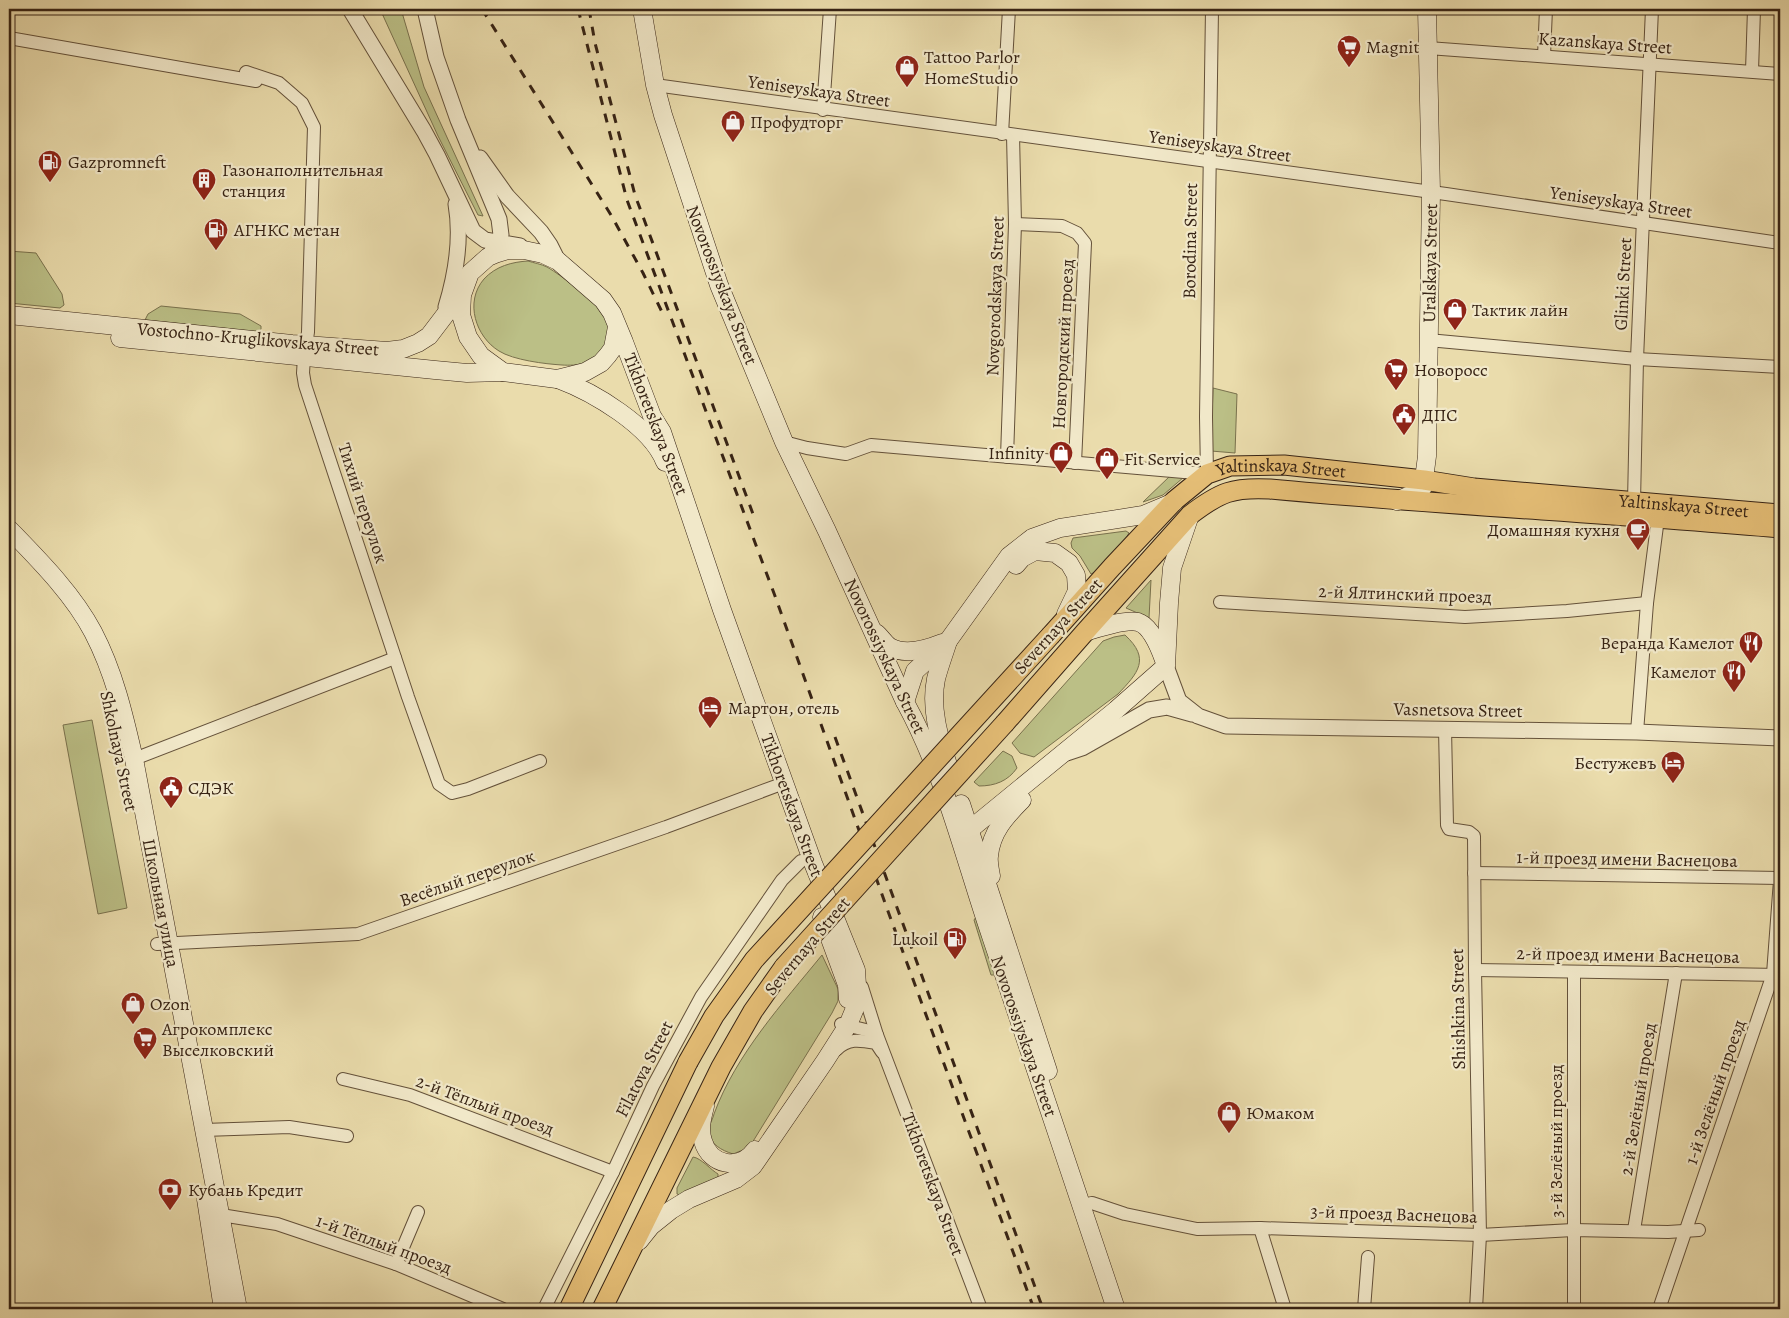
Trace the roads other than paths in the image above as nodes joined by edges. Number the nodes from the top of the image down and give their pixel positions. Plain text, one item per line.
1 (350, 9) edge
2 (425, 9) edge
3 (642, 9) edge
4 (830, 9) edge
5 (1009, 9) edge
6 (1212, 9) edge
7 (1427, 9) edge
8 (1546, 9) edge
9 (1652, 9) edge
10 (1754, 9) edge
11 (9, 38) edge
12 (1428, 48) junction
13 (1544, 56) junction
14 (1650, 63) junction
15 (1752, 71) junction
16 (246, 72) dead end
17 (1780, 74) edge
18 (279, 83) junction
19 (655, 85) junction
20 (823, 110) junction
21 (1007, 135) junction
22 (466, 138) junction
23 (1209, 162) junction
24 (453, 191) junction
25 (1431, 192) junction
26 (456, 208) junction
27 (1644, 223) junction
28 (1015, 224) junction
29 (1780, 242) edge
30 (493, 250) junction
31 (551, 257) junction
32 (470, 273) junction
33 (9, 315) edge
34 (442, 319) junction
35 (9, 326) edge
36 (617, 327) junction
37 (1428, 340) junction
38 (305, 351) junction
39 (1637, 359) junction
40 (1780, 367) edge
41 (503, 372) junction
42 (557, 379) junction
43 (784, 442) junction
44 (1007, 457) junction
45 (1075, 463) junction
46 (1207, 474) junction
47 (1424, 480) junction
48 (1231, 490) joint
49 (1174, 501) junction
50 (1396, 501) junction
51 (1634, 502) junction
52 (1780, 514) edge
53 (1190, 515) junction
54 (1658, 518) junction
55 (1780, 528) edge
56 (9, 529) edge
57 (9, 545) edge
58 (1220, 602) dead end
59 (1647, 603) junction
60 (970, 612) junction
61 (1062, 623) junction
62 (870, 625) junction
63 (1085, 632) junction
64 (948, 642) junction
65 (395, 658) junction
66 (1166, 666) junction
67 (905, 702) junction
68 (1198, 716) junction
69 (1445, 728) junction
70 (1637, 732) junction
71 (1780, 738) edge
72 (1064, 754) junction
73 (134, 759) junction
74 (540, 761) dead end
75 (950, 774) joint
76 (1036, 776) junction
77 (776, 786) junction
78 (965, 834) junction
79 (801, 861) junction
80 (1474, 874) junction
81 (1780, 879) edge
82 (991, 898) junction
83 (163, 944) junction
84 (1475, 970) junction
85 (1574, 972) junction
86 (1676, 972) junction
87 (1777, 974) edge
88 (852, 978) junction
89 (858, 1005) junction
90 (843, 1025) junction
91 (876, 1039) junction
92 (825, 1061) junction
93 (343, 1079) dead end
94 (710, 1089) junction
95 (204, 1130) junction
96 (347, 1136) dead end
97 (613, 1172) junction
98 (1087, 1204) junction
99 (418, 1212) dead end
100 (221, 1215) junction
101 (1260, 1228) junction
102 (1574, 1230) junction
103 (1634, 1230) junction
104 (1699, 1230) dead end
105 (1685, 1232) junction
106 (1480, 1234) junction
107 (629, 1253) junction
108 (1368, 1257) dead end
109 (396, 1264) junction
110 (223, 1309) edge
111 (238, 1309) edge
112 (503, 1309) edge
113 (544, 1309) edge
114 (568, 1309) edge
115 (602, 1309) edge
116 (981, 1309) edge
117 (1116, 1309) edge
118 (1127, 1309) edge
119 (1285, 1309) edge
120 (1364, 1309) edge
121 (1476, 1309) edge
122 (1574, 1309) edge
123 (1659, 1309) edge

1 - 24 street
2 - 22 street
3 - 19 main road, Novorossiyskaya Street
4 - 20 street
5 - 21 street, Novgorodskaya Street
6 - 23 street, Borodina Street
7 - 12 main road, Uralskaya Street
8 - 13 street
9 - 14 street, Glinki Street
10 - 15 street
11 - 18 street
12 - 13 street, Kazanskaya Street
12 - 25 main road, Uralskaya Street
13 - 14 street, Kazanskaya Street
14 - 15 street, Kazanskaya Street
14 - 27 street, Glinki Street
15 - 17 street, Kazanskaya Street
16 - 18 street
18 - 38 street, Тихий переулок
19 - 20 street, Yeniseyskaya Street
19 - 43 main road, Novorossiyskaya Street
20 - 21 street, Yeniseyskaya Street
21 - 23 street, Yeniseyskaya Street
21 - 28 street, Novgorodskaya Street
22 - 30 street
22 - 31 street
23 - 25 street, Yeniseyskaya Street
23 - 46 street, Borodina Street
24 - 26 street
24 - 30 street
25 - 27 street, Yeniseyskaya Street
25 - 37 main road, Uralskaya Street
26 - 32 street
26 - 34 street
27 - 29 street, Yeniseyskaya Street
27 - 39 street, Glinki Street
28 - 44 street, Novgorodskaya Street
28 - 45 street, Новгородский проезд
30 - 31 main road
30 - 32 main road
31 - 36 main road
32 - 34 main road, Vostochno-Kruglikovskaya Street
32 - 41 main road
33 - 38 main road, Vostochno-Kruglikovskaya Street
34 - 38 main road, Vostochno-Kruglikovskaya Street
35 - 38 main road, Vostochno-Kruglikovskaya Street
36 - 42 main road
36 - 88 main road, Tikhoretskaya Street
37 - 39 street
37 - 47 main road, Uralskaya Street
38 - 41 main road, Vostochno-Kruglikovskaya Street
38 - 65 street, Тихий переулок
39 - 40 street
39 - 51 street, Glinki Street
41 - 42 main road
42 - 77 main road, Tikhoretskaya Street
43 - 44 street, Yaltinskaya Street
43 - 62 main road, Novorossiyskaya Street
44 - 45 street, Yaltinskaya Street
45 - 46 street, Yaltinskaya Street
46 - 47 main road, Yaltinskaya Street
46 - 49 main road, Severnaya Street
47 - 50 main road
47 - 51 main road, Yaltinskaya Street
48 - 50 main road, Yaltinskaya Street
48 - 53 main road, Severnaya Street
49 - 60 main road, Severnaya Street
49 - 61 main road, Severnaya Street
50 - 54 main road, Yaltinskaya Street
51 - 52 main road, Yaltinskaya Street
53 - 63 main road, Severnaya Street
53 - 66 main road
54 - 55 main road, Yaltinskaya Street
54 - 59 street
56 - 73 main road, Школьная улица
57 - 83 main road, Shkolnaya Street
58 - 59 street, 2-й Ялтинский проезд
59 - 70 street
60 - 61 main road
60 - 64 main road, Severnaya Street
61 - 114 main road, Severnaya Street, bridge
62 - 64 main road
62 - 67 main road, Novorossiyskaya Street
63 - 66 main road, Severnaya Street
63 - 94 main road, Severnaya Street, bridge
64 - 67 main road, Severnaya Street
64 - 75 main road, Severnaya Street
65 - 73 street
65 - 74 street, Тихий переулок
66 - 68 street, Vasnetsova Street
66 - 72 main road
67 - 78 main road, Novorossiyskaya Street
68 - 69 street, Vasnetsova Street
68 - 72 street
69 - 70 street, Vasnetsova Street
69 - 80 street, Shishkina Street
70 - 71 street, Vasnetsova Street
72 - 76 main road
73 - 83 main road, Школьная улица
75 - 78 main road, Novorossiyskaya Street
76 - 78 main road
76 - 82 main road
77 - 79 main road, Tikhoretskaya Street
77 - 83 street, Весёлый переулок
78 - 82 main road, Novorossiyskaya Street
78 - 98 main road, Novorossiyskaya Street
79 - 88 main road, Tikhoretskaya Street
79 - 97 street, Filatova Street
80 - 81 street, 1-й проезд имени Васнецова
80 - 84 street, Shishkina Street
81 - 87 street, 1-й Зелёный проезд
82 - 98 main road, Novorossiyskaya Street
83 - 95 main road, Школьная улица
83 - 110 main road, Shkolnaya Street
84 - 85 street, 2-й проезд имени Васнецова
84 - 106 street, Shishkina Street
85 - 86 street, 2-й проезд имени Васнецова
85 - 102 street, 3-й Зелёный проезд
86 - 87 street, 2-й проезд имени Васнецова
86 - 103 street, 2-й Зелёный проезд
87 - 105 street, 1-й Зелёный проезд
88 - 89 main road
88 - 90 main road
88 - 91 street, Tikhoretskaya Street
89 - 90 main road
89 - 91 street
90 - 91 street
90 - 92 main road
90 - 94 main road
91 - 92 street
91 - 116 street, Tikhoretskaya Street
92 - 107 main road
93 - 97 street, 2-й Тёплый проезд
94 - 107 main road, Severnaya Street
95 - 96 street
95 - 100 main road, Школьная улица
97 - 113 street, Filatova Street
98 - 101 street, 3-й проезд Васнецова
98 - 117 main road, Novorossiyskaya Street
98 - 118 main road, Novorossiyskaya Street
99 - 109 street
100 - 109 street, 1-й Тёплый проезд
100 - 111 main road, Школьная улица
101 - 106 street, 3-й проезд Васнецова
101 - 119 street
102 - 103 street, 3-й проезд Васнецова
102 - 106 street, 3-й проезд Васнецова
102 - 122 street, 3-й Зелёный проезд
103 - 105 street, 3-й проезд Васнецова
104 - 105 street, 3-й проезд Васнецова
105 - 123 street, 1-й Зелёный проезд
106 - 121 street, Shishkina Street
107 - 115 main road, Severnaya Street
108 - 120 street
109 - 112 street, 1-й Тёплый проезд

